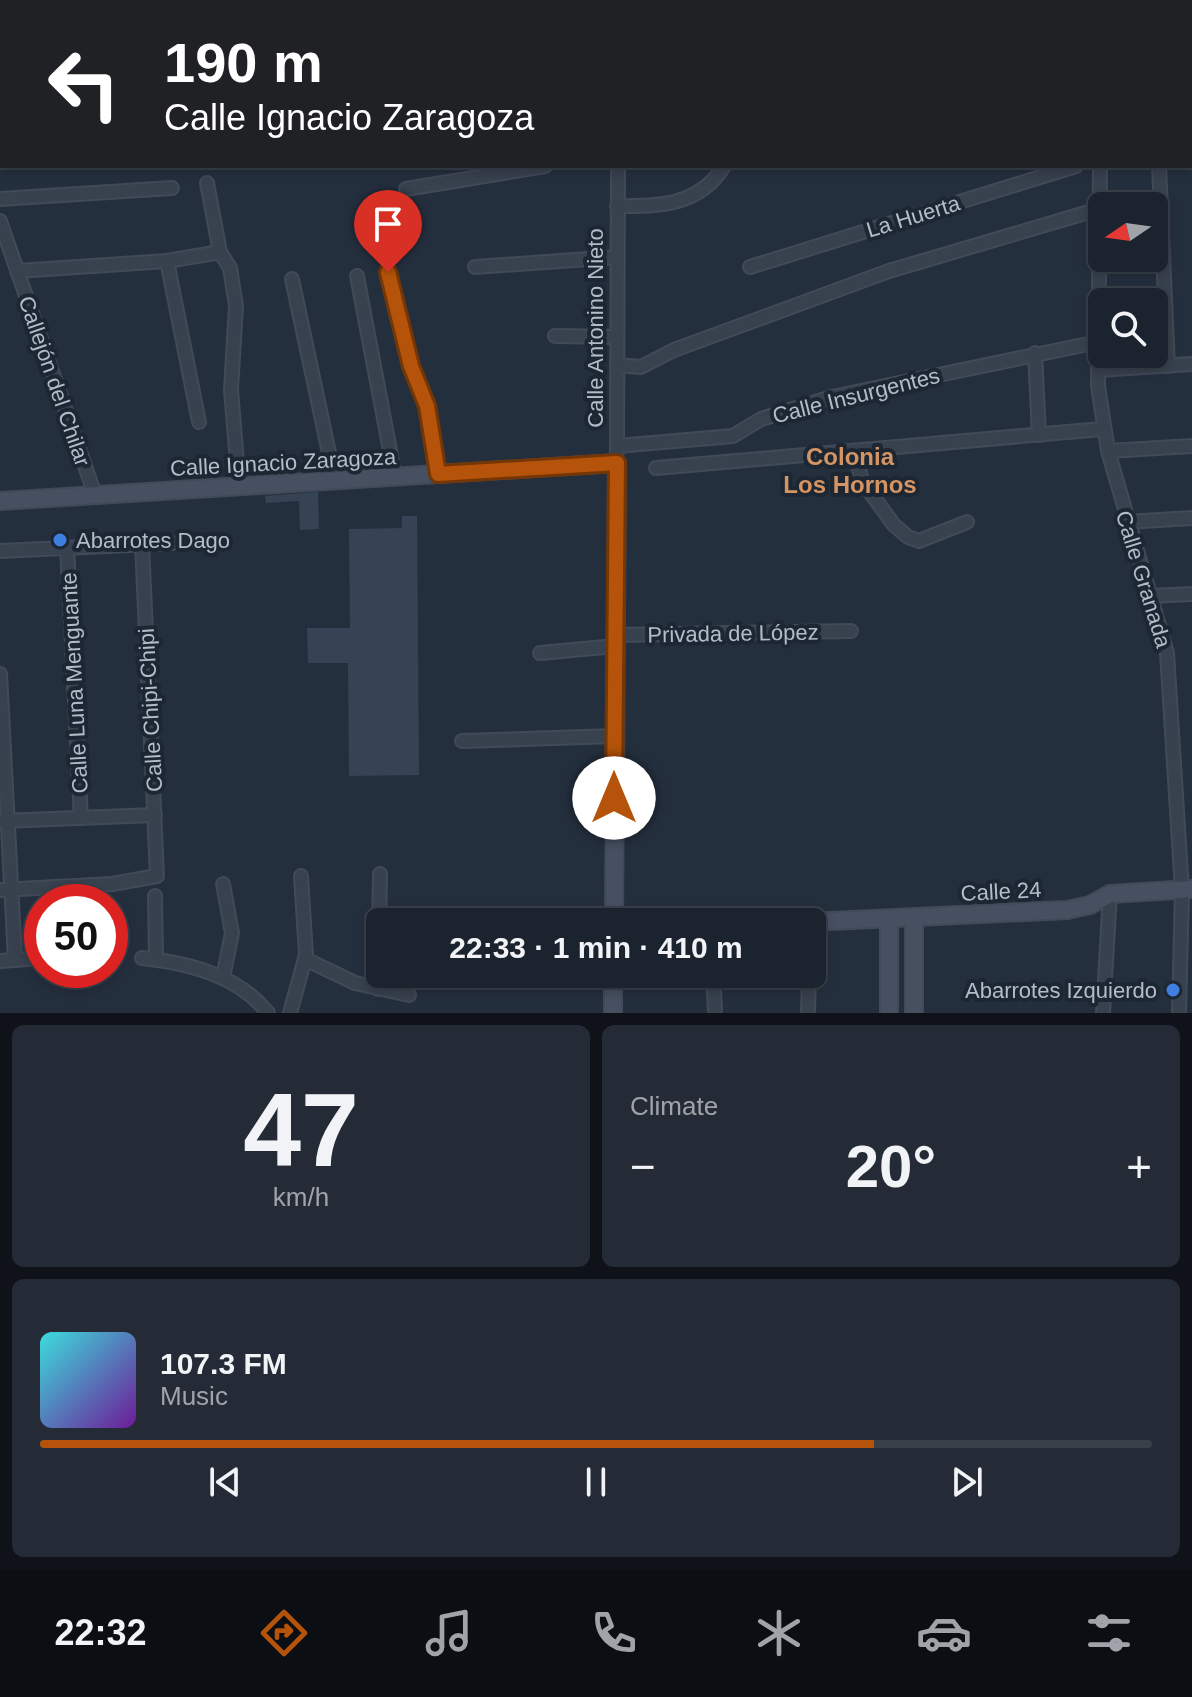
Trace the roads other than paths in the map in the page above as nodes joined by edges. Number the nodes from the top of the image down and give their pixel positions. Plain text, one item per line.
1 (533, 168) edge
2 (618, 168) edge
3 (723, 168) edge
4 (1070, 168) edge
5 (1100, 168) edge
6 (1159, 168) edge
7 (207, 183) dead end
8 (172, 188) dead end
9 (406, 189) dead end
10 (1099, 192) edge
11 (0, 199) edge
12 (617, 206) junction
13 (1088, 212) edge
14 (0, 221) edge
15 (220, 252) junction
16 (617, 260) junction
17 (167, 261) junction
18 (475, 267) dead end
19 (551, 267) dead end
20 (750, 267) dead end
21 (17, 271) junction
22 (388, 272) dead end
23 (357, 276) dead end
24 (292, 279) dead end
25 (1164, 288) edge
26 (555, 336) dead end
27 (617, 337) junction
28 (1088, 344) edge
29 (1035, 353) junction
30 (1192, 364) edge
31 (617, 365) junction
32 (1168, 366) edge
33 (1133, 368) edge
34 (1098, 370) joint
35 (199, 422) dead end
36 (1102, 429) junction
37 (1039, 435) junction
38 (733, 436) junction
39 (1192, 446) edge
40 (1108, 451) junction
41 (855, 453) junction
42 (617, 455) junction
43 (742, 460) junction
44 (656, 468) dead end
45 (438, 474) junction
46 (395, 477) junction
47 (335, 481) junction
48 (239, 486) junction
49 (95, 495) junction
50 (0, 501) edge
51 (1192, 518) edge
52 (967, 522) dead end
53 (1126, 522) junction
54 (172, 543) dead end
55 (142, 544) junction
56 (67, 547) junction
57 (0, 551) edge
58 (1192, 594) edge
59 (1150, 596) junction
60 (851, 631) dead end
61 (616, 641) junction
62 (540, 653) dead end
63 (0, 674) edge
64 (615, 736) junction
65 (462, 741) dead end
66 (2, 752) edge
67 (1177, 808) junction
68 (1192, 808) edge
69 (155, 815) junction
70 (81, 818) junction
71 (4, 821) edge
72 (380, 874) dead end
73 (301, 876) dead end
74 (223, 884) dead end
75 (6, 890) edge
76 (1187, 890) edge
77 (1110, 894) junction
78 (155, 896) dead end
79 (614, 908) edge
80 (914, 918) junction
81 (889, 919) junction
82 (826, 921) edge
83 (24, 959) edge
84 (305, 959) junction
85 (15, 960) junction
86 (0, 961) edge
87 (223, 978) junction
88 (613, 988) edge
89 (714, 988) edge
90 (809, 988) edge
91 (378, 989) junction
92 (409, 995) dead end
93 (715, 1010) dead end
94 (268, 1013) edge
95 (290, 1013) edge
96 (613, 1013) edge
97 (808, 1013) edge
98 (889, 1013) edge
99 (914, 1013) edge
100 (1103, 1013) edge
101 (1179, 1013) edge

1 - 9 street
2 - 12 street, Calle Antonino Nieto
3 - 12 street
4 - 20 street, La Huerta
5 - 10 street, Calle Granada
6 - 25 street
7 - 15 street
8 - 11 street
12 - 16 street, Calle Antonino Nieto
13 - 31 street
14 - 21 street, Callejón del Chilar
15 - 17 street
15 - 48 street
16 - 18 street
16 - 19 street
16 - 27 street, Calle Antonino Nieto
17 - 21 street
17 - 35 street
21 - 49 street, Callejón del Chilar
22 - 45 street
23 - 46 street
24 - 47 street
26 - 27 street
27 - 31 street, Calle Antonino Nieto
28 - 29 street, Calle Insurgentes
29 - 37 street
29 - 38 street, Calle Insurgentes
30 - 32 street
31 - 42 street, Calle Antonino Nieto
33 - 34 street
34 - 36 street, Calle Granada
36 - 37 street
36 - 40 street, Calle Granada
37 - 41 street
38 - 42 street, Calle Insurgentes
38 - 43 street
39 - 40 street
40 - 53 street, Calle Granada
41 - 43 street
41 - 52 street
42 - 45 main road, Calle Ignacio Zaragoza
42 - 61 main road, Calle Antonino Nieto
43 - 44 street
45 - 46 main road, Calle Ignacio Zaragoza
46 - 47 main road, Calle Ignacio Zaragoza
47 - 48 main road, Calle Ignacio Zaragoza
48 - 49 main road, Calle Ignacio Zaragoza
49 - 50 main road, Calle Ignacio Zaragoza
51 - 53 street
53 - 59 street, Calle Granada
54 - 55 street
55 - 56 street
55 - 69 street, Calle Chipi-Chipi
56 - 57 street
56 - 70 street, Calle Luna Menguante
58 - 59 street
59 - 67 street, Calle Granada
60 - 61 street, Privada de López
61 - 62 street, Privada de López
61 - 64 main road, Calle Antonino Nieto
63 - 66 street
64 - 65 street
64 - 79 main road, Calle Antonino Nieto
66 - 71 street
67 - 68 street
67 - 76 street, Calle Granada
69 - 70 street
69 - 75 street, Calle Chipi-Chipi
70 - 71 street
71 - 75 street
72 - 91 street
73 - 84 street
74 - 87 street
75 - 85 street
76 - 77 main road, Calle 24
76 - 101 street, Calle Granada
77 - 80 main road, Calle 24
77 - 100 street
78 - 87 street
80 - 81 main road, Calle 24
80 - 99 main road
81 - 82 main road, Calle 24
81 - 98 main road
83 - 85 street
84 - 91 street
84 - 95 street
85 - 86 street
87 - 94 street
88 - 96 main road
89 - 93 street
90 - 97 street
91 - 92 street

